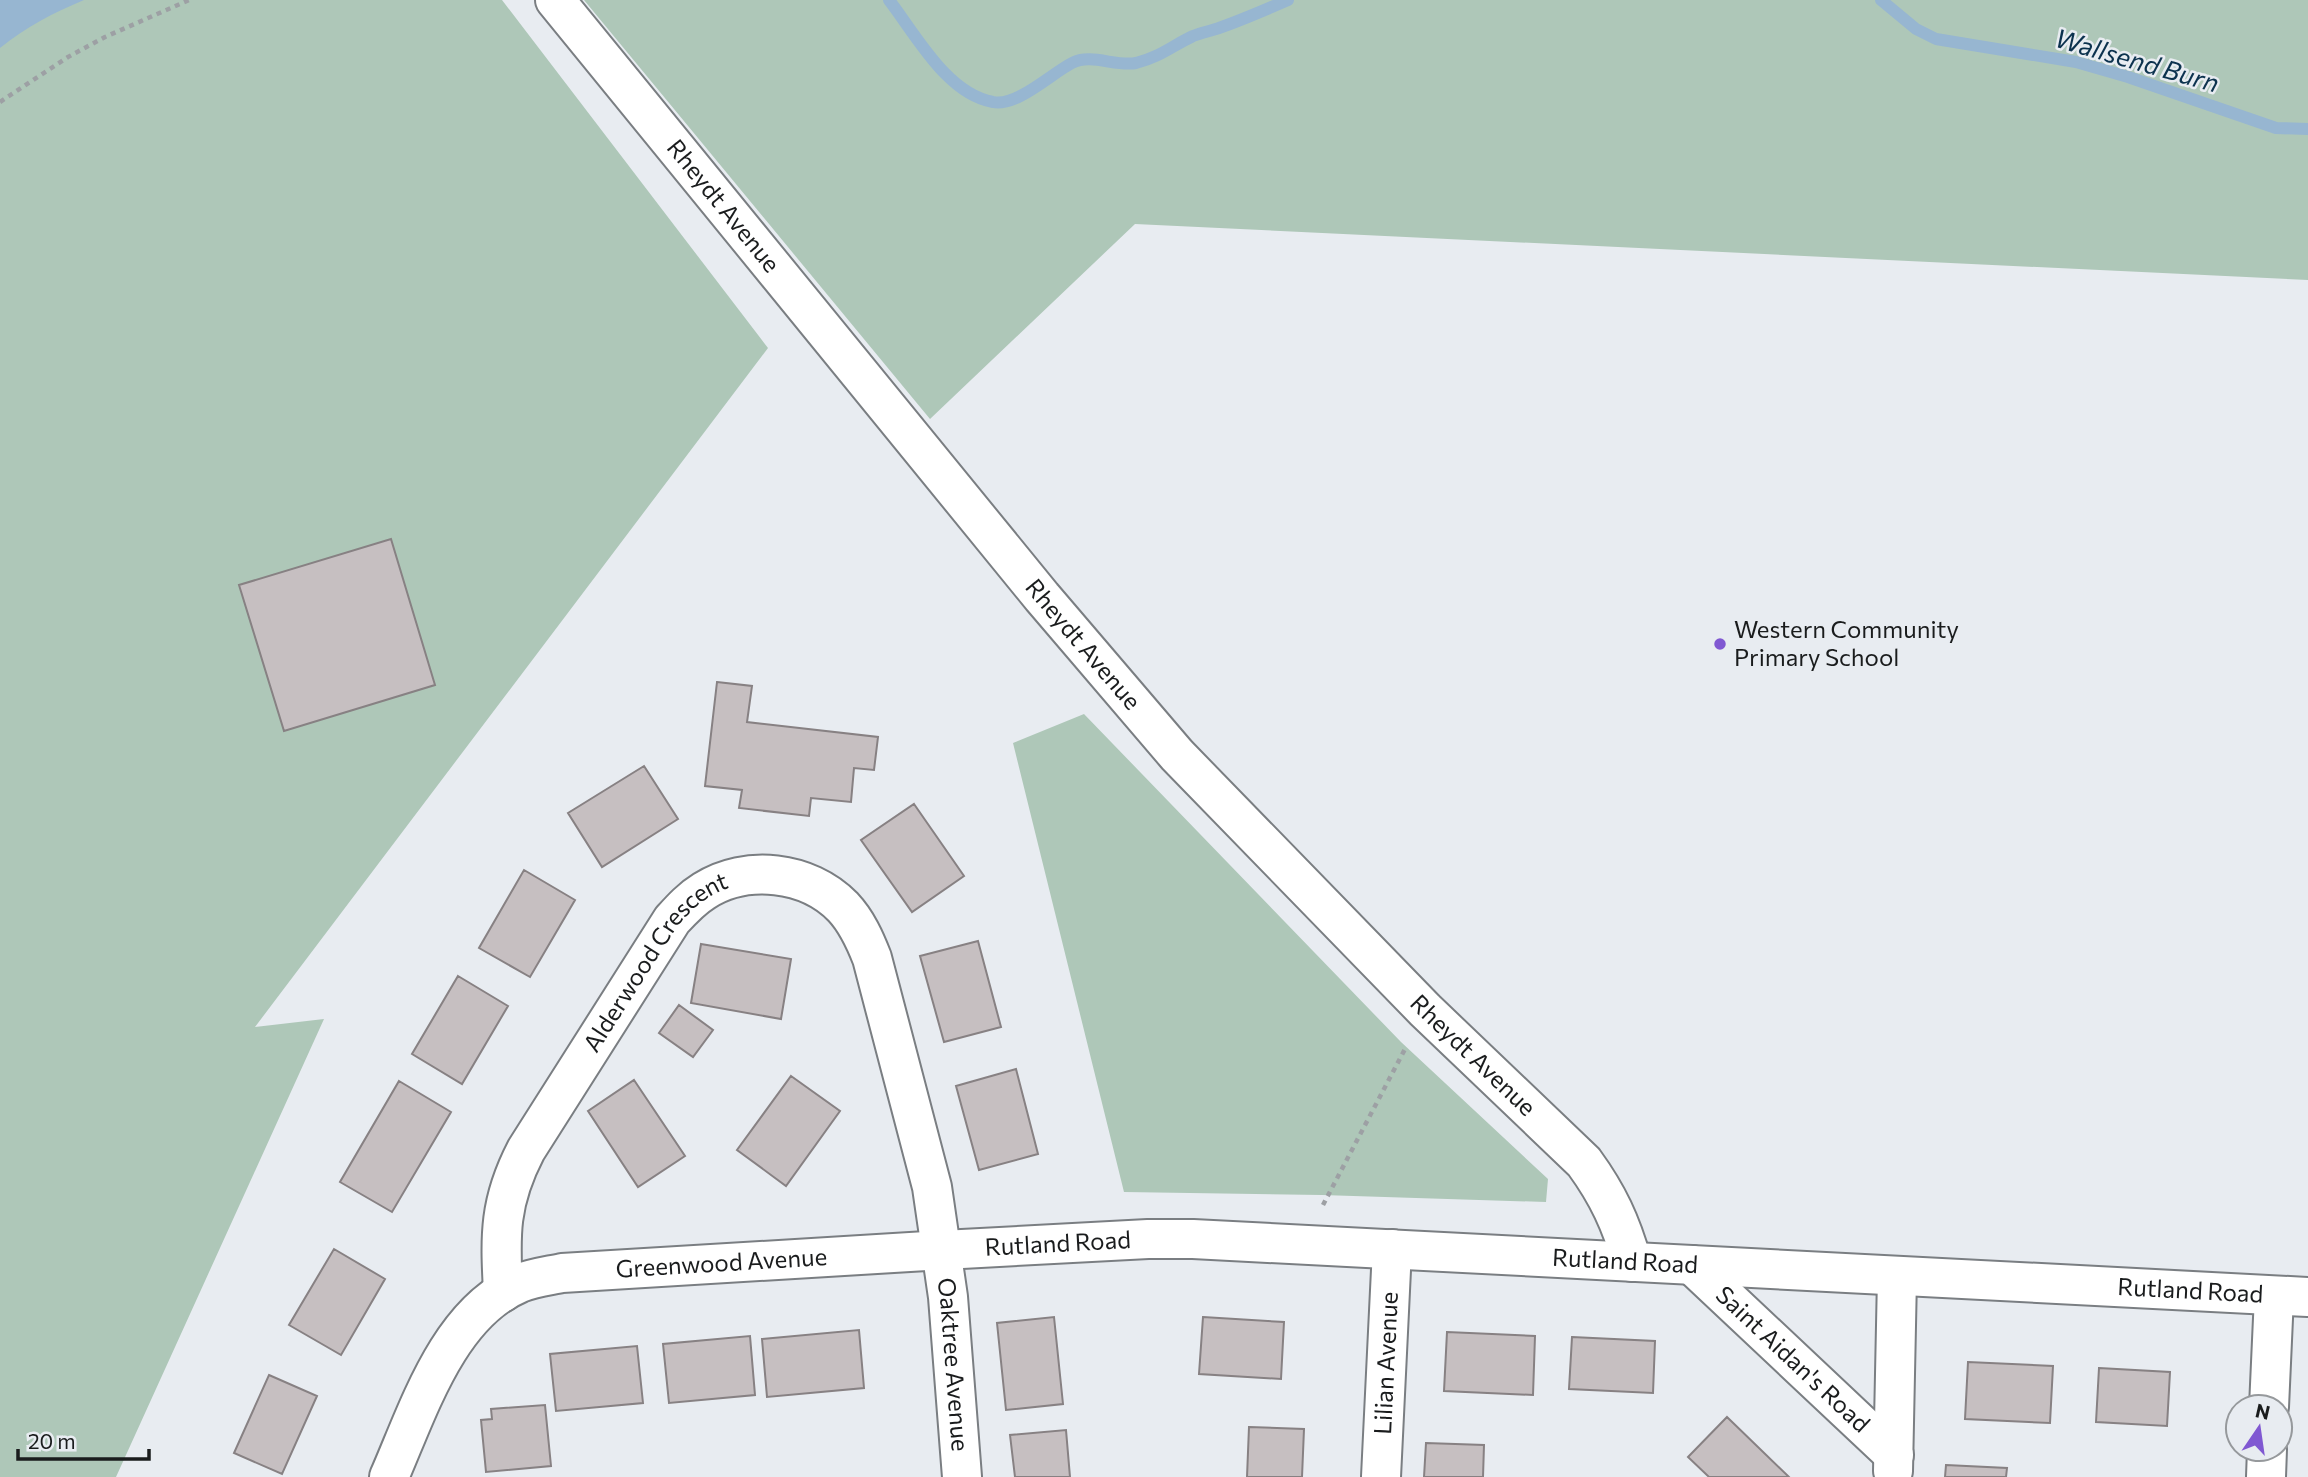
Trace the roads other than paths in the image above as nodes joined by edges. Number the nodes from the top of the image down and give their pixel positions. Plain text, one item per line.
1 (555, 0) edge
2 (1392, 1249) junction
3 (943, 1250) junction
4 (1632, 1262) junction
5 (1692, 1265) junction
6 (1898, 1277) junction
7 (503, 1292) junction
8 (2291, 1296) edge
9 (2272, 1393) edge
10 (1893, 1466) edge
11 (389, 1477) edge
12 (962, 1477) edge
13 (1381, 1477) edge

1 - 4 street, Rheydt Avenue
2 - 3 street, Rutland Road
2 - 4 street, Rutland Road
2 - 13 street, Lilian Avenue
3 - 7 street, Greenwood Avenue
3 - 7 street, Alderwood Crescent
3 - 12 street, Oaktree Avenue
4 - 5 street, Rutland Road
5 - 6 street, Rutland Road
5 - 10 street, Saint Aidan's Road
6 - 8 street, Rutland Road
6 - 10 street, Saint Aidan's Road
7 - 11 street
8 - 9 street

